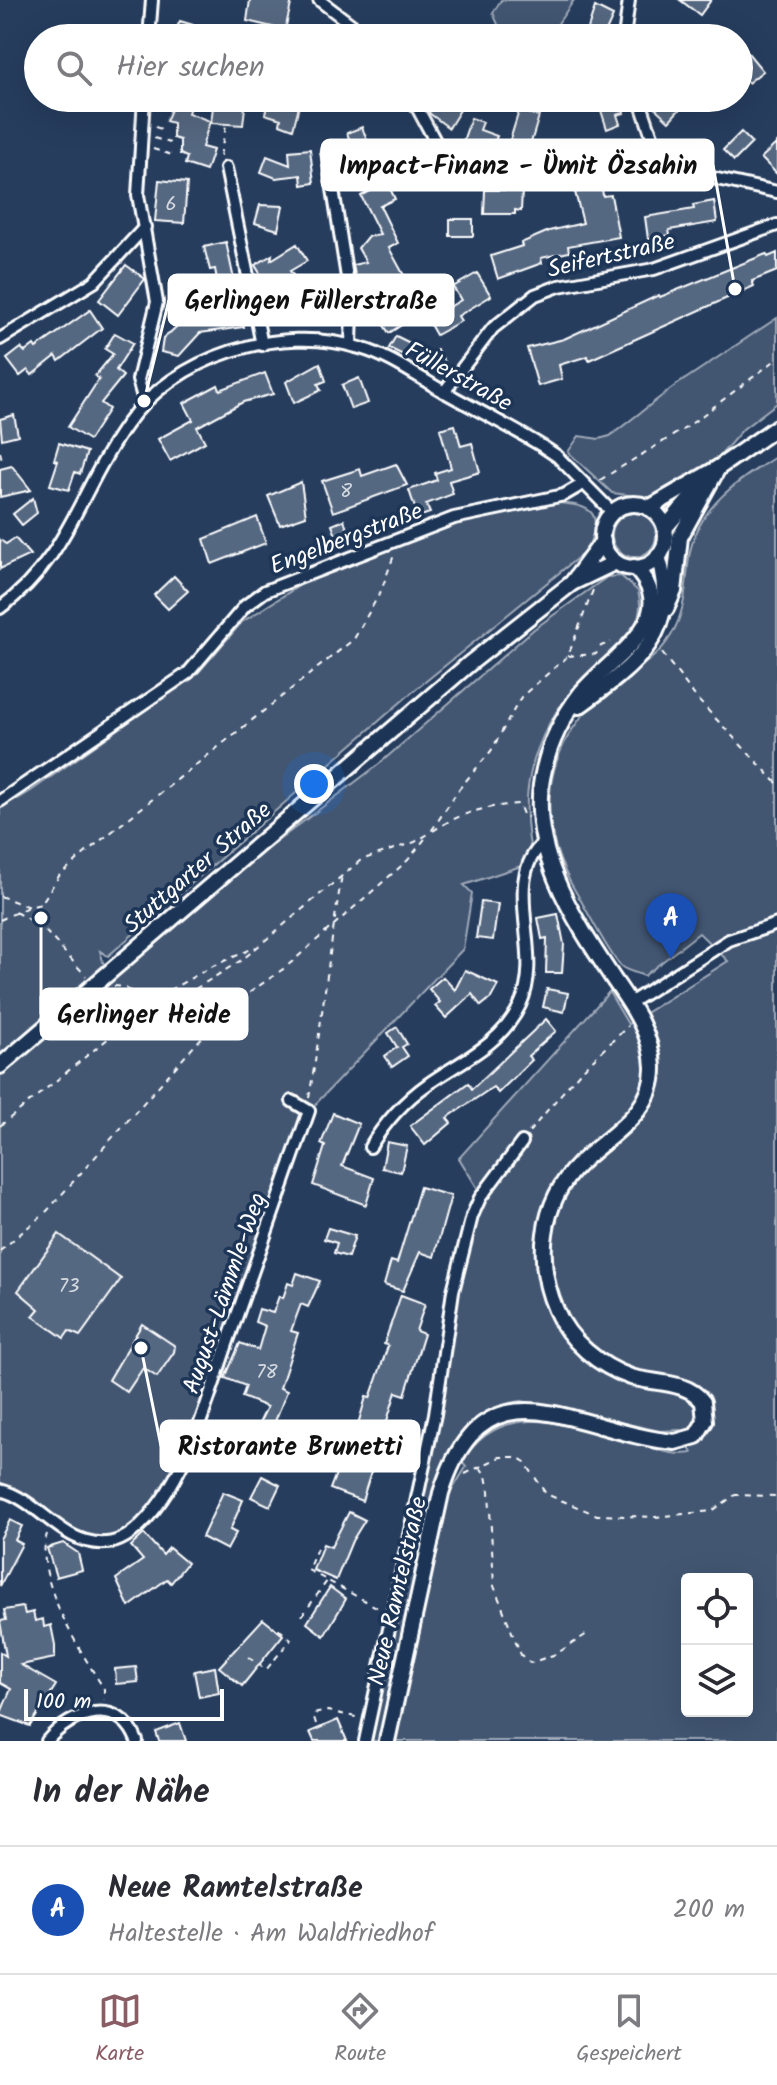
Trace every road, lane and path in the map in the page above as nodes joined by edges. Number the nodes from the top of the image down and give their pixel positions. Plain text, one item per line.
1 (152, 0) edge
2 (319, 0) edge
3 (629, 0) edge
4 (150, 24) edge
5 (351, 24) edge
6 (626, 24) edge
7 (143, 112) edge
8 (420, 112) edge
9 (644, 112) edge
10 (141, 139) junction
11 (170, 143) dead end
12 (327, 151) dead end
13 (175, 156) dead end
14 (226, 168) dead end
15 (663, 169) junction
16 (777, 192) edge
17 (777, 225) edge
18 (145, 227) junction
19 (0, 339) edge
20 (262, 345) junction
21 (351, 345) junction
22 (777, 360) edge
23 (444, 392) junction
24 (144, 401) junction
25 (777, 427) edge
26 (0, 452) edge
27 (2, 460) dead end
28 (718, 468) junction
29 (583, 484) junction
30 (649, 508) junction
31 (613, 513) junction
32 (665, 528) junction
33 (398, 539) junction
34 (603, 541) junction
35 (658, 556) junction
36 (616, 562) junction
37 (634, 567) junction
38 (596, 582) dead end
39 (572, 583) junction
40 (0, 608) edge
41 (663, 613) junction
42 (659, 649) dead end
43 (624, 654) junction
44 (568, 656) junction
45 (569, 713) junction
46 (777, 783) edge
47 (0, 801) edge
48 (529, 817) dead end
49 (430, 833) junction
50 (544, 842) junction
51 (342, 875) junction
52 (0, 896) edge
53 (29, 907) junction
54 (15, 912) junction
55 (0, 920) edge
56 (333, 924) junction
57 (777, 924) edge
58 (259, 946) junction
59 (96, 983) junction
60 (147, 1002) junction
61 (630, 1003) junction
62 (136, 1016) junction
63 (639, 1019) junction
64 (0, 1066) edge
65 (292, 1101) dead end
66 (309, 1111) junction
67 (0, 1126) edge
68 (522, 1142) joint
69 (370, 1147) dead end
70 (0, 1251) edge
71 (480, 1467) junction
72 (448, 1471) junction
73 (0, 1490) edge
74 (777, 1496) edge
75 (50, 1522) junction
76 (317, 1548) dead end
77 (328, 1580) junction
78 (390, 1614) junction
79 (302, 1616) dead end
80 (275, 1626) dead end
81 (587, 1634) dead end
82 (248, 1657) dead end
83 (324, 1712) junction
84 (103, 1713) junction
85 (326, 1720) dead end
86 (369, 1720) junction
87 (316, 1724) dead end
88 (47, 1741) edge
89 (137, 1741) edge
90 (365, 1741) edge
91 (387, 1741) edge

1 - 4 street
2 - 5 street
3 - 6 street
7 - 10 street
8 - 15 street
9 - 15 street
10 - 11 path
10 - 13 path
10 - 18 street
12 - 21 street
14 - 20 street
15 - 16 street
17 - 23 street, Seifertstraße
18 - 19 street
18 - 24 street
20 - 21 street, Füllerstraße
20 - 24 street, Füllerstraße
21 - 23 street, Füllerstraße
22 - 29 path
23 - 29 street, Füllerstraße
24 - 40 street, Füllerstraße
25 - 28 main road
26 - 27 path
28 - 30 main road
28 - 32 main road
28 - 41 main road
29 - 31 street, Füllerstraße
29 - 33 street, Engelbergstraße
30 - 31 main road
30 - 32 main road
31 - 34 main road
32 - 35 main road
33 - 47 street, Engelbergstraße
33 - 53 path
34 - 36 main road
34 - 39 main road, Stuttgarter Straße
35 - 37 main road
35 - 41 main road, Neue Ramtelstraße
36 - 37 main road
36 - 39 main road, Stuttgarter Straße
37 - 43 main road, Neue Ramtelstraße
38 - 44 path
39 - 59 main road, Stuttgarter Straße
41 - 45 main road, Neue Ramtelstraße
42 - 46 path
43 - 44 path
43 - 45 main road, Neue Ramtelstraße
44 - 49 path
45 - 50 main road, Neue Ramtelstraße
48 - 49 path
49 - 51 path
49 - 56 path
50 - 61 main road, Neue Ramtelstraße
50 - 69 street
51 - 56 path
51 - 58 path
52 - 53 path
53 - 54 path
54 - 55 path
54 - 59 path
56 - 66 path
56 - 70 path
57 - 61 street
58 - 60 path
58 - 62 path
59 - 60 path
59 - 64 main road, Stuttgarter Straße
60 - 62 path
61 - 63 main road, Neue Ramtelstraße
62 - 67 path
63 - 68 path
63 - 72 main road, Neue Ramtelstraße
65 - 66 street
66 - 75 street, August-Lämmle-Weg
68 - 78 street
71 - 72 path
71 - 74 path
71 - 81 path
72 - 91 main road, Neue Ramtelstraße
73 - 75 street, August-Lämmle-Weg
75 - 84 path
76 - 77 path
77 - 78 path
77 - 79 path
78 - 86 street
80 - 82 path
83 - 85 path
83 - 86 path
83 - 87 path
84 - 88 street
84 - 89 street
86 - 90 street

